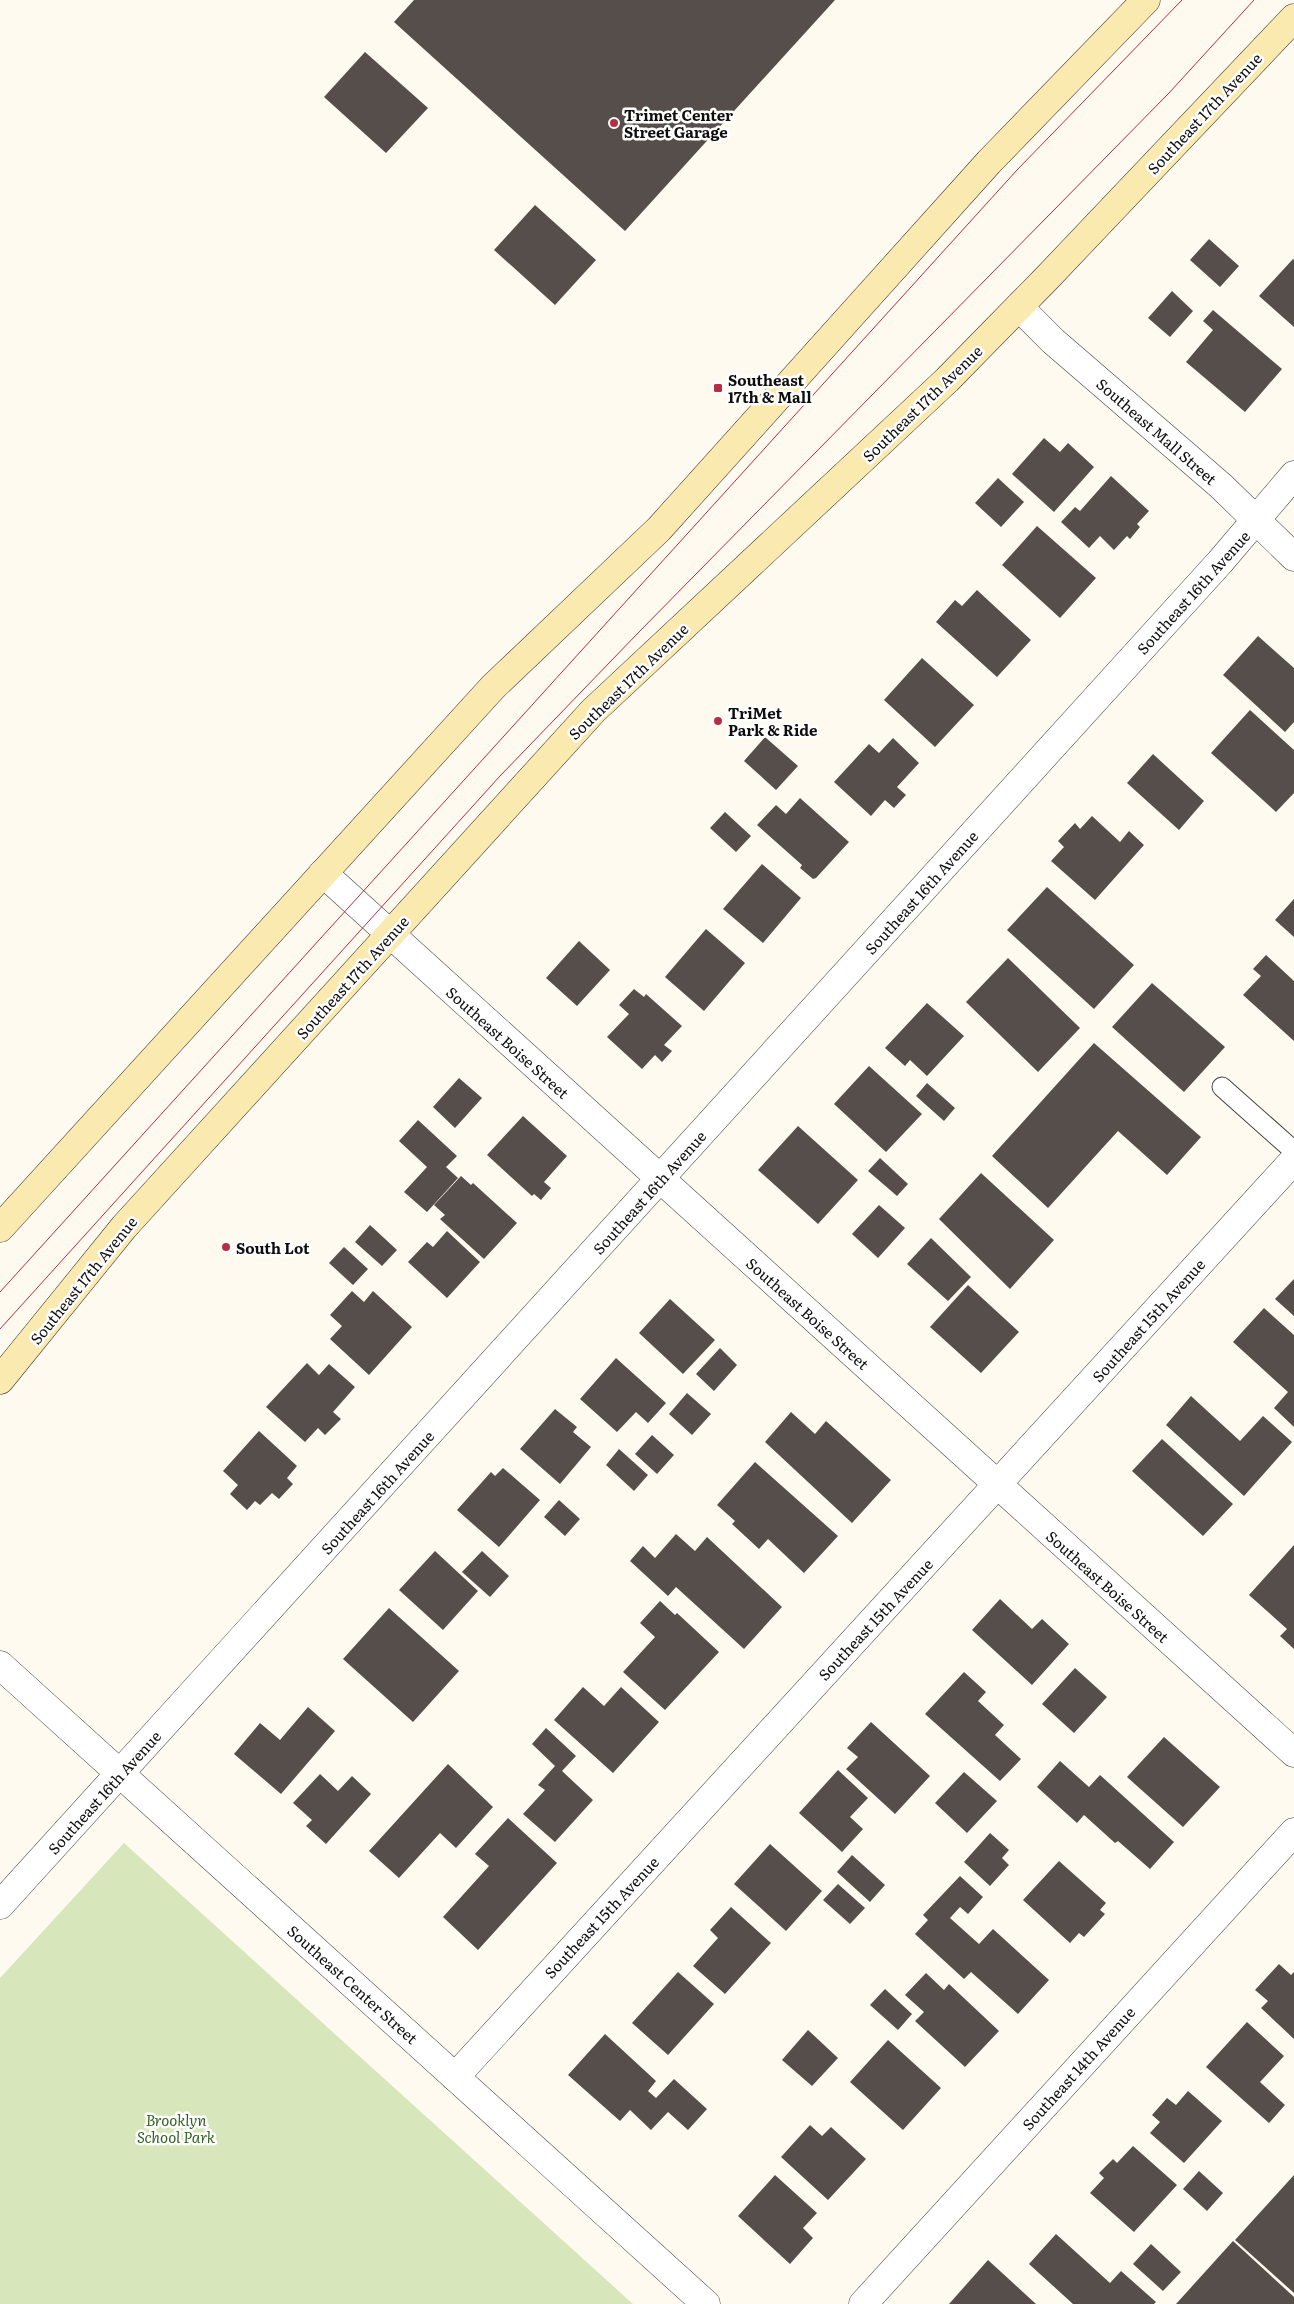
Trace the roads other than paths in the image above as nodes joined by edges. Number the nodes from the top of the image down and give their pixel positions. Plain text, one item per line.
1 (1146, 0) edge
2 (1294, 18) edge
3 (1019, 307) junction
4 (1294, 475) edge
5 (1256, 522) junction
6 (1294, 556) edge
7 (323, 873) junction
8 (390, 934) junction
9 (1222, 1087) dead end
10 (1294, 1151) edge
11 (1294, 1160) edge
12 (661, 1179) junction
13 (0, 1228) edge
14 (0, 1380) edge
15 (997, 1486) junction
16 (0, 1665) edge
17 (1294, 1753) edge
18 (121, 1774) junction
19 (1294, 1832) edge
20 (0, 1905) edge
21 (455, 2077) junction
22 (706, 2304) edge
23 (863, 2304) edge

1 - 7 street
2 - 3 street, Southeast 17th Avenue
3 - 5 street, Southeast Mall Street
3 - 8 street, Southeast 17th Avenue
4 - 5 street, Southeast 16th Avenue
5 - 6 street, Southeast Mall Street
5 - 12 street, Southeast 16th Avenue
7 - 8 street, Southeast Boise Street
7 - 13 street
8 - 12 street, Southeast Boise Street
8 - 14 street, Southeast 17th Avenue
9 - 10 lane
11 - 15 street, Southeast 15th Avenue
12 - 15 street, Southeast Boise Street
12 - 18 street, Southeast 16th Avenue
15 - 17 street, Southeast Boise Street
15 - 21 street, Southeast 15th Avenue
16 - 18 street, Southeast Center Street
18 - 20 street, Southeast 16th Avenue
18 - 21 street, Southeast Center Street
19 - 23 street, Southeast 14th Avenue
21 - 22 street, Southeast Center Street

